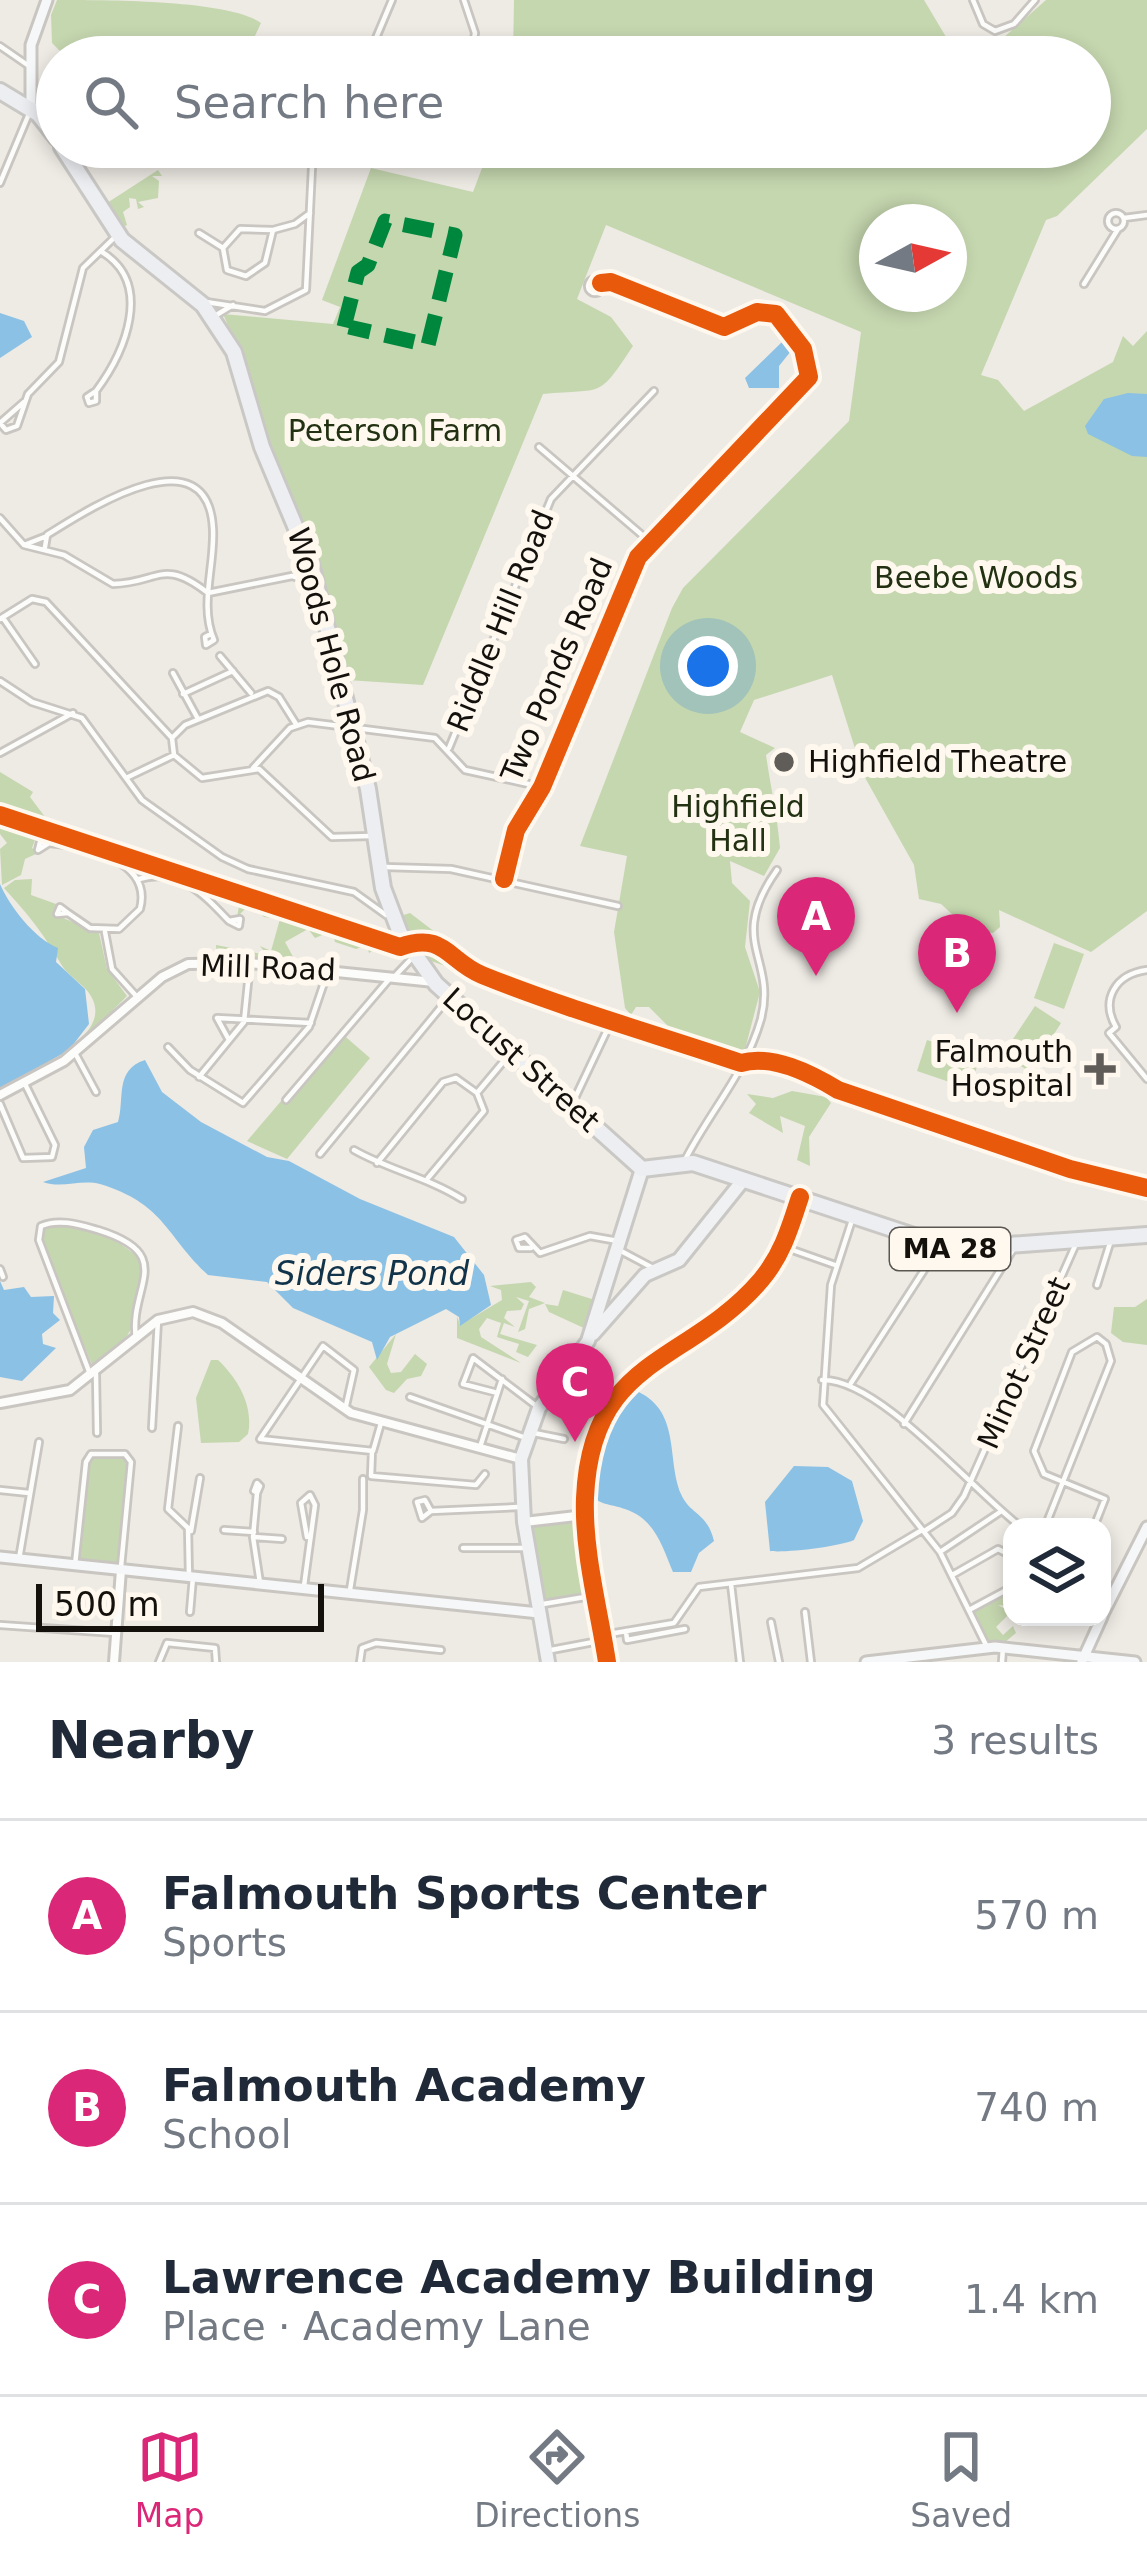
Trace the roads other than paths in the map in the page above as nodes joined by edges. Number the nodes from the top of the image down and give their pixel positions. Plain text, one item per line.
1 (47, 0) edge
2 (392, 0) edge
3 (464, 0) edge
4 (973, 0) edge
5 (1035, 0) edge
6 (377, 36) edge
7 (474, 36) edge
8 (0, 46) edge
9 (29, 66) junction
10 (0, 91) edge
11 (36, 107) edge
12 (32, 109) junction
13 (36, 114) edge
14 (74, 168) edge
15 (312, 168) edge
16 (0, 183) edge
17 (311, 212) junction
18 (1147, 215) edge
19 (1124, 218) junction
20 (1118, 229) junction
21 (273, 230) junction
22 (199, 233) dead end
23 (115, 237) junction
24 (223, 248) junction
25 (99, 252) junction
26 (601, 283) dead end
27 (1084, 284) dead end
28 (232, 305) junction
29 (208, 311) junction
30 (96, 391) dead end
31 (654, 391) dead end
32 (24, 402) junction
33 (0, 423) edge
34 (539, 447) dead end
35 (573, 476) junction
36 (0, 518) edge
37 (47, 536) junction
38 (649, 541) junction
39 (24, 544) junction
40 (45, 548) junction
41 (316, 583) junction
42 (208, 592) junction
43 (2, 618) edge
44 (211, 634) dead end
45 (220, 656) dead end
46 (35, 664) dead end
47 (232, 671) junction
48 (173, 673) dead end
49 (0, 681) edge
50 (183, 694) junction
51 (252, 695) junction
52 (73, 713) junction
53 (198, 719) junction
54 (296, 724) junction
55 (354, 730) junction
56 (172, 738) junction
57 (449, 748) junction
58 (0, 753) edge
59 (174, 755) junction
60 (253, 768) junction
61 (126, 778) junction
62 (542, 787) junction
63 (375, 836) junction
64 (49, 843) dead end
65 (776, 870) dead end
66 (381, 875) junction
67 (139, 879) junction
68 (504, 880) junction
69 (366, 898) junction
70 (618, 906) dead end
71 (68, 913) dead end
72 (229, 921) dead end
73 (105, 932) junction
74 (407, 945) junction
75 (250, 963) junction
76 (328, 969) junction
77 (1147, 970) edge
78 (395, 974) junction
79 (434, 982) junction
80 (450, 997) junction
81 (138, 998) junction
82 (245, 1018) junction
83 (311, 1023) junction
84 (610, 1024) dead end
85 (229, 1040) junction
86 (168, 1047) dead end
87 (512, 1052) junction
88 (75, 1053) junction
89 (200, 1077) junction
90 (1147, 1079) edge
91 (25, 1084) junction
92 (96, 1092) dead end
93 (476, 1093) junction
94 (0, 1094) edge
95 (286, 1100) dead end
96 (0, 1104) edge
97 (572, 1105) junction
98 (354, 1150) dead end
99 (320, 1154) dead end
100 (683, 1162) junction
101 (377, 1163) junction
102 (642, 1169) junction
103 (428, 1178) junction
104 (754, 1181) junction
105 (803, 1198) junction
106 (462, 1199) dead end
107 (854, 1217) junction
108 (1147, 1235) edge
109 (1110, 1238) junction
110 (1077, 1241) junction
111 (616, 1245) junction
112 (784, 1246) junction
113 (939, 1246) junction
114 (531, 1247) dead end
115 (1014, 1248) junction
116 (836, 1265) junction
117 (0, 1269) edge
118 (655, 1269) junction
119 (3, 1277) dead end
120 (1097, 1286) dead end
121 (608, 1316) junction
122 (158, 1320) junction
123 (593, 1323) junction
124 (136, 1338) junction
125 (587, 1341) junction
126 (566, 1372) junction
127 (94, 1376) junction
128 (299, 1378) junction
129 (502, 1379) junction
130 (822, 1380) junction
131 (850, 1384) junction
132 (494, 1392) junction
133 (410, 1397) dead end
134 (0, 1403) edge
135 (608, 1406) junction
136 (538, 1408) junction
137 (345, 1410) junction
138 (381, 1423) junction
139 (904, 1424) junction
140 (178, 1426) dead end
141 (484, 1427) junction
142 (152, 1428) dead end
143 (97, 1433) dead end
144 (528, 1435) junction
145 (564, 1439) dead end
146 (39, 1442) dead end
147 (480, 1449) junction
148 (372, 1450) junction
149 (521, 1459) junction
150 (485, 1474) dead end
151 (200, 1478) dead end
152 (363, 1479) dead end
153 (1066, 1484) junction
154 (969, 1485) junction
155 (0, 1490) edge
156 (29, 1493) junction
157 (257, 1493) dead end
158 (431, 1511) dead end
159 (1001, 1512) junction
160 (523, 1514) junction
161 (585, 1515) junction
162 (1009, 1518) edge
163 (1049, 1518) edge
164 (1098, 1518) edge
165 (1147, 1527) edge
166 (924, 1529) junction
167 (224, 1530) dead end
168 (254, 1535) junction
169 (189, 1536) junction
170 (307, 1537) junction
171 (282, 1538) dead end
172 (463, 1548) dead end
173 (527, 1548) junction
174 (940, 1552) junction
175 (1003, 1552) edge
176 (0, 1557) edge
177 (20, 1559) junction
178 (75, 1564) junction
179 (121, 1570) junction
180 (953, 1574) junction
181 (191, 1577) junction
182 (731, 1583) junction
183 (260, 1585) junction
184 (1111, 1586) edge
185 (304, 1589) junction
186 (1003, 1592) edge
187 (349, 1594) junction
188 (597, 1595) junction
189 (538, 1609) junction
190 (971, 1609) junction
191 (190, 1612) dead end
192 (805, 1612) dead end
193 (772, 1622) dead end
194 (0, 1624) edge
195 (1098, 1626) edge
196 (685, 1630) dead end
197 (626, 1631) junction
198 (116, 1633) junction
199 (603, 1637) junction
200 (987, 1647) junction
201 (1003, 1647) junction
202 (441, 1650) dead end
203 (547, 1656) edge
204 (913, 1659) edge
205 (1083, 1659) edge
206 (114, 1662) edge
207 (159, 1662) edge
208 (216, 1662) edge
209 (360, 1662) edge
210 (607, 1662) edge
211 (740, 1662) edge
212 (779, 1662) edge
213 (811, 1662) edge
214 (866, 1662) edge
215 (1003, 1662) edge
216 (1136, 1662) edge

1 - 9 main road
2 - 6 street
3 - 7 street
4 - 5 street
8 - 9 street
9 - 12 main road
10 - 12 highway
11 - 12 street
12 - 13 highway
12 - 16 street
14 - 23 highway, Woods Hole Road
15 - 17 street
17 - 21 street
17 - 28 street
18 - 19 street
19 - 20 street
19 - 20 street
20 - 27 street
21 - 24 street
21 - 24 street
22 - 24 street
23 - 25 street
23 - 29 highway, Woods Hole Road
25 - 30 street
25 - 32 street
26 - 38 street, Two Ponds Road
28 - 29 street
28 - 29 street
29 - 41 highway, Woods Hole Road
31 - 35 street, Riddle Hill Road
32 - 33 street
32 - 33 street
34 - 35 street
35 - 38 street
35 - 57 street, Riddle Hill Road
36 - 39 street
37 - 39 street
37 - 40 street
37 - 42 street
38 - 62 street, Two Ponds Road
39 - 40 street
40 - 42 street
41 - 42 street
41 - 55 highway, Woods Hole Road
42 - 44 street
43 - 46 street
43 - 56 street
45 - 47 street
47 - 50 street
47 - 51 street
48 - 50 street
49 - 52 street
50 - 53 street
51 - 53 street
51 - 54 street
52 - 58 street
52 - 61 street
53 - 56 street
54 - 55 street
54 - 60 street
55 - 57 street
55 - 63 highway, Woods Hole Road
56 - 59 street
57 - 62 street
59 - 60 street
59 - 61 street
60 - 63 street
61 - 69 street
62 - 68 street, Two Ponds Road
63 - 66 highway, Woods Hole Road
64 - 67 street
65 - 100 street
66 - 68 street
66 - 69 street
66 - 74 highway, Woods Hole Road
67 - 72 street
67 - 73 street
68 - 70 street
69 - 74 street
71 - 73 street
73 - 81 street
74 - 78 street
74 - 79 highway, Locust Street
75 - 76 street, Mill Road
75 - 81 street, Mill Road
75 - 82 street
76 - 78 street, Mill Road
76 - 83 street
77 - 90 street
78 - 79 street, Mill Road
78 - 95 street
79 - 80 highway, Locust Street
80 - 87 highway, Locust Street
80 - 99 street
81 - 88 street, Mill Road
82 - 83 street
82 - 85 street
82 - 85 street
83 - 89 street
84 - 97 street
85 - 89 street
86 - 89 street
87 - 93 street
87 - 97 highway, Locust Street
88 - 91 street, Mill Road
88 - 92 street
91 - 94 street, Mill Road
91 - 96 street
93 - 101 street
93 - 103 street
97 - 102 highway, Locust Street
98 - 101 street
100 - 102 highway, MA 28
100 - 104 highway, MA 28
101 - 103 street
102 - 111 main road
103 - 106 street
104 - 105 highway, MA 28
104 - 118 main road
105 - 107 highway, MA 28
105 - 112 street
107 - 113 highway, MA 28
107 - 116 street
108 - 109 highway, MA 28
109 - 110 highway, MA 28
109 - 120 street
110 - 115 highway, MA 28
110 - 154 street, Minot Street
111 - 114 street
111 - 118 street
111 - 123 main road
112 - 116 street
112 - 135 street
113 - 115 highway, MA 28
113 - 131 street
115 - 139 street
116 - 130 street
117 - 119 street
118 - 121 main road
121 - 123 main road
121 - 125 main road
122 - 124 street
122 - 128 street
122 - 142 street
123 - 125 main road
124 - 127 street
124 - 127 street
125 - 126 main road
126 - 135 street
126 - 136 main road
127 - 134 street
127 - 143 street
128 - 137 street
128 - 137 street
128 - 148 street
129 - 132 street
129 - 132 street
129 - 136 street
130 - 131 street
130 - 166 street
131 - 139 street
132 - 141 street
133 - 141 street
135 - 161 street
136 - 144 main road
137 - 138 street
138 - 147 street
138 - 148 street
139 - 154 street
140 - 169 street
141 - 144 street
141 - 147 street
144 - 145 street
144 - 149 main road
146 - 156 street
147 - 149 street
148 - 150 street
149 - 160 main road
151 - 169 street
152 - 187 street
153 - 153 street
153 - 163 street
153 - 164 street
154 - 159 street
154 - 166 street, Minot Street
155 - 156 street
156 - 177 street
157 - 168 street
158 - 160 street
159 - 162 street
159 - 174 street
160 - 161 street
160 - 173 main road
161 - 188 street
165 - 184 main road
166 - 174 street
166 - 182 street, Minot Street
167 - 168 street
168 - 171 street
168 - 183 street
169 - 181 street
170 - 170 street
170 - 185 street
172 - 173 street
173 - 189 main road
174 - 180 street
175 - 180 street
176 - 177 main road
177 - 178 main road
178 - 179 main road
178 - 179 street
179 - 181 main road
179 - 198 street
180 - 190 street
181 - 183 main road
181 - 191 street
182 - 197 street
182 - 211 street
183 - 185 main road
185 - 187 main road
186 - 190 street
187 - 189 main road
188 - 189 street
188 - 199 street
189 - 203 main road
190 - 200 street
192 - 213 street
193 - 212 street
194 - 198 street
195 - 205 main road
196 - 197 street
197 - 199 street
198 - 206 street
199 - 203 street
199 - 210 street
200 - 201 main road
200 - 204 main road
201 - 205 main road
201 - 215 street
202 - 209 street
204 - 214 main road
205 - 216 main road
207 - 208 street

